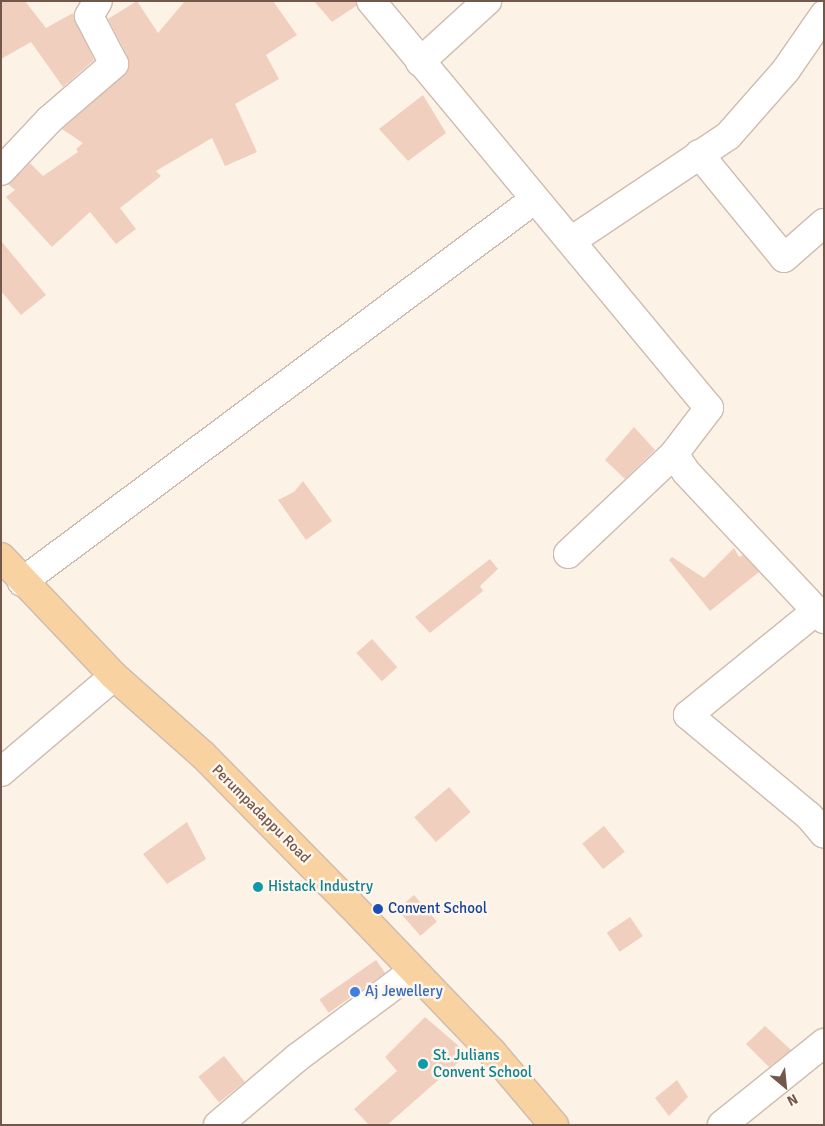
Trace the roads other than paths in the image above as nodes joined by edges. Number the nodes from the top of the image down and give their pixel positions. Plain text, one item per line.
1 (98, 1) edge
2 (371, 1) edge
3 (486, 2) edge
4 (824, 15) edge
5 (420, 62) junction
6 (698, 154) junction
7 (1, 171) edge
8 (535, 199) junction
9 (824, 223) edge
10 (570, 241) junction
11 (674, 454) junction
12 (568, 554) dead end
13 (1, 557) edge
14 (22, 582) junction
15 (820, 615) edge
16 (114, 676) junction
17 (1, 772) edge
18 (824, 834) edge
19 (412, 972) junction
20 (824, 1043) edge
21 (218, 1125) edge
22 (554, 1125) edge
23 (722, 1125) edge

1 - 7 street
2 - 5 street
3 - 5 street
4 - 6 street
5 - 8 street
6 - 9 street
6 - 10 street
8 - 10 street
8 - 14 street
10 - 11 street
11 - 12 street
11 - 15 street
13 - 14 main road, Perumpadappu Road
14 - 16 main road, Perumpadappu Road
15 - 18 street
16 - 17 street
16 - 19 main road, Perumpadappu Road
19 - 21 street
19 - 22 main road, Perumpadappu Road
20 - 23 street

